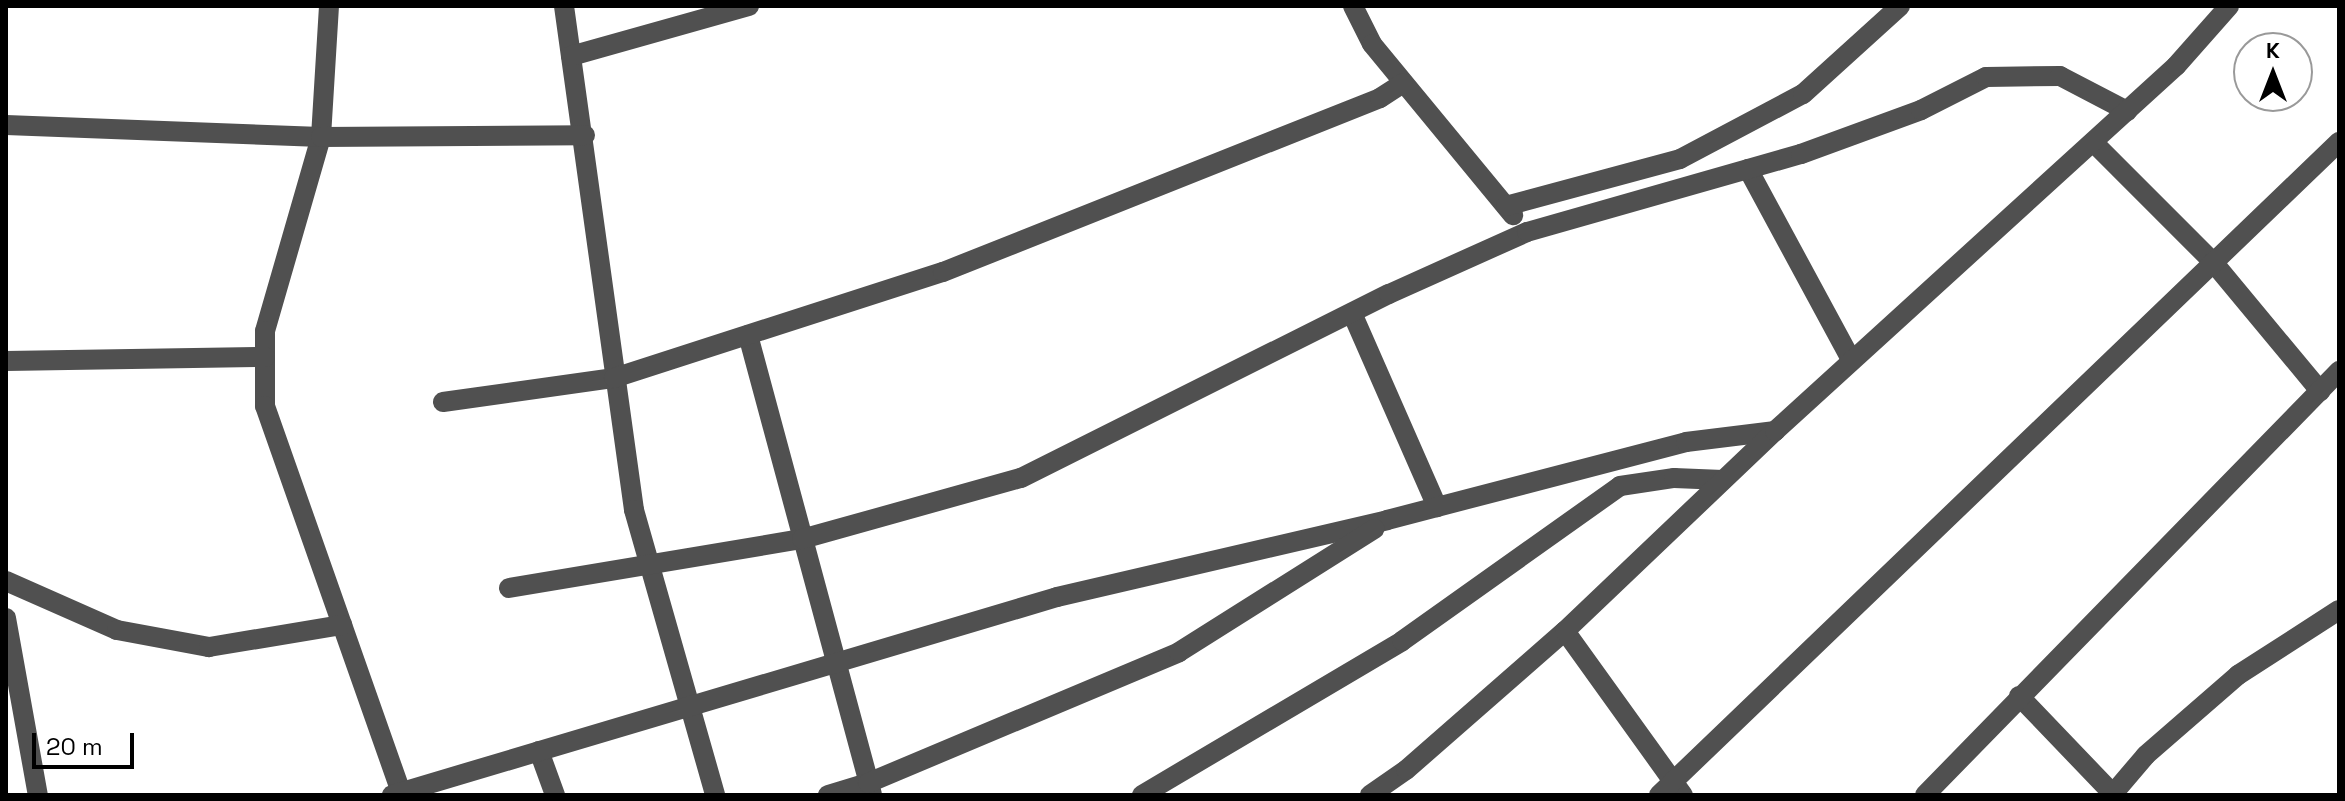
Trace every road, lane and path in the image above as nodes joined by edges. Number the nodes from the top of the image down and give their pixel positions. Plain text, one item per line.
1 (329, 6) edge
2 (564, 6) edge
3 (749, 6) edge
4 (1353, 6) edge
5 (1900, 6) edge
6 (2229, 6) edge
7 (571, 56) junction
8 (1403, 83) junction
9 (2127, 111) junction
10 (6, 125) edge
11 (585, 135) junction
12 (321, 137) junction
13 (2093, 142) junction
14 (2339, 142) edge
15 (1748, 169) junction
16 (1506, 206) junction
17 (1527, 232) junction
18 (2213, 262) junction
19 (1352, 313) junction
20 (748, 335) junction
21 (265, 357) junction
22 (6, 361) edge
23 (1852, 361) junction
24 (2339, 371) edge
25 (614, 378) junction
26 (2320, 391) junction
27 (443, 402) dead end
28 (1775, 431) junction
29 (1723, 480) junction
30 (1437, 507) junction
31 (1387, 520) junction
32 (802, 539) junction
33 (649, 565) junction
34 (6, 581) edge
35 (509, 588) dead end
36 (2339, 610) edge
37 (6, 618) edge
38 (342, 625) junction
39 (1565, 631) junction
40 (834, 662) junction
41 (2019, 696) junction
42 (689, 705) junction
43 (539, 751) junction
44 (871, 789) edge
45 (1672, 791) edge
46 (398, 794) edge
47 (2113, 794) edge
48 (38, 795) edge
49 (555, 795) edge
50 (715, 795) edge
51 (828, 795) edge
52 (1142, 795) edge
53 (1370, 795) edge
54 (1925, 795) edge

1 - 12 street
2 - 7 street
3 - 7 street
4 - 8 street
5 - 16 street
6 - 9 street
7 - 11 street
8 - 16 street
8 - 20 street
9 - 13 street
9 - 15 street
10 - 12 street
11 - 12 street
11 - 25 street
12 - 21 street
13 - 18 street
13 - 23 street
14 - 18 street
15 - 17 street
15 - 23 street
16 - 17 street
17 - 19 street
18 - 26 street
18 - 45 street
19 - 30 street
19 - 32 street
20 - 25 street
20 - 32 street
21 - 22 street
21 - 38 street
23 - 28 street
24 - 26 street
25 - 27 street
25 - 33 street
26 - 41 street
28 - 29 street
28 - 30 street
29 - 39 street
29 - 52 street
30 - 31 street
31 - 40 street
31 - 44 street
32 - 33 street
32 - 40 street
33 - 35 street
33 - 42 street
34 - 38 street
36 - 47 street
37 - 48 street
38 - 46 street
39 - 45 street
39 - 53 street
40 - 42 street
40 - 44 street
41 - 47 street
41 - 54 street
42 - 43 street
42 - 50 street
43 - 46 street
43 - 49 street
44 - 51 street

